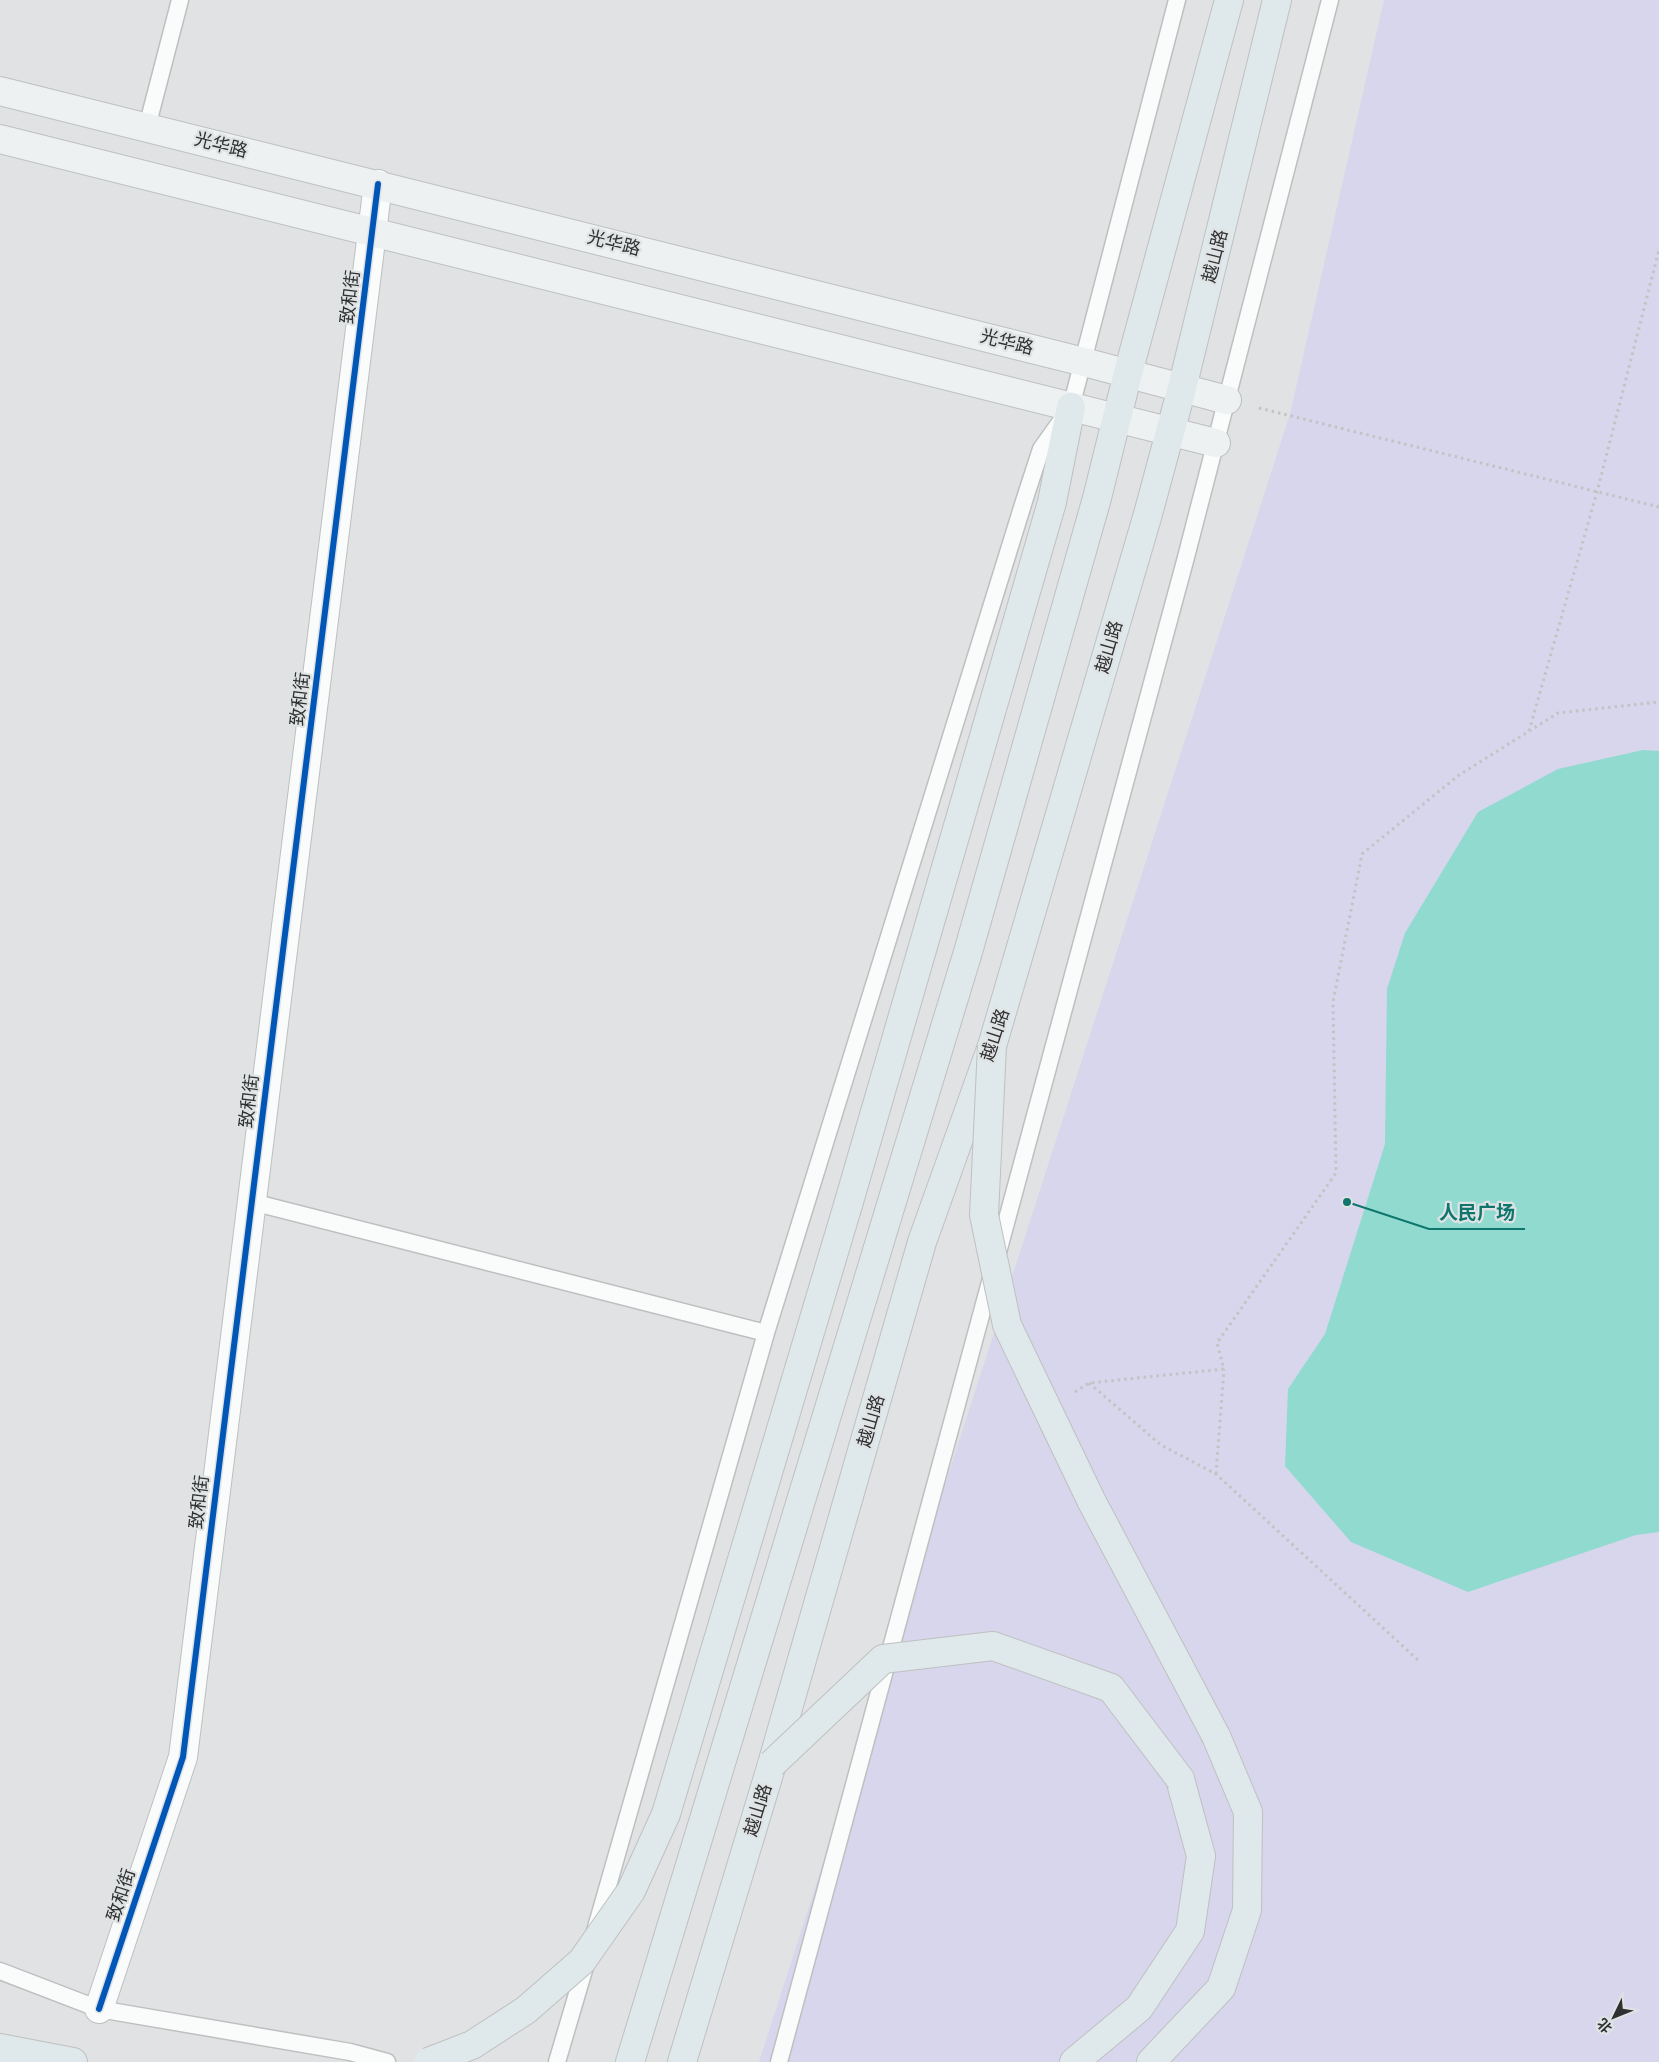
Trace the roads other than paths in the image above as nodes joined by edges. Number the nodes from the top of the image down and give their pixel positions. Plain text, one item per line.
1 (180, 0) edge
2 (1177, 0) edge
3 (1229, 0) edge
4 (1277, 0) edge
5 (1330, 0) edge
6 (0, 90) edge
7 (147, 127) junction
8 (0, 139) edge
9 (378, 184) junction
10 (373, 232) junction
11 (1084, 362) junction
12 (1128, 373) junction
13 (1182, 388) junction
14 (1226, 400) junction
15 (1071, 407) junction
16 (1116, 419) junction
17 (1170, 432) junction
18 (1216, 443) junction
19 (992, 1046) junction
20 (252, 1202) junction
21 (766, 1333) junction
22 (772, 1764) junction
23 (0, 1971) edge
24 (99, 2009) junction
25 (0, 2050) edge
26 (31, 2062) edge
27 (73, 2062) edge
28 (387, 2062) edge
29 (428, 2062) edge
30 (557, 2062) edge
31 (630, 2062) edge
32 (682, 2062) edge
33 (778, 2062) edge
34 (1074, 2062) edge
35 (1151, 2062) edge

1 - 7 lane
2 - 11 lane
3 - 12 main road
4 - 13 main road, 越山路
5 - 14 lane
6 - 7 main road, 光华路
7 - 9 main road, 光华路
8 - 10 main road
9 - 10 street, 致和街
9 - 11 main road, 光华路
10 - 15 main road
10 - 20 street, 致和街
11 - 12 main road, 光华路
11 - 15 lane
12 - 13 main road, 光华路
12 - 16 main road
13 - 14 main road, 光华路
13 - 17 main road, 越山路
14 - 18 lane
15 - 16 main road
15 - 21 lane
15 - 29 main road, bridge
16 - 17 main road
16 - 31 main road
17 - 18 main road
17 - 19 main road, 越山路
18 - 33 lane
19 - 22 main road, 越山路, bridge
19 - 35 main road, bridge
20 - 21 lane
20 - 24 street, 致和街
21 - 30 lane
22 - 32 main road, 越山路
22 - 34 main road, bridge
23 - 24 lane
24 - 28 lane
25 - 26 main road
25 - 27 main road

